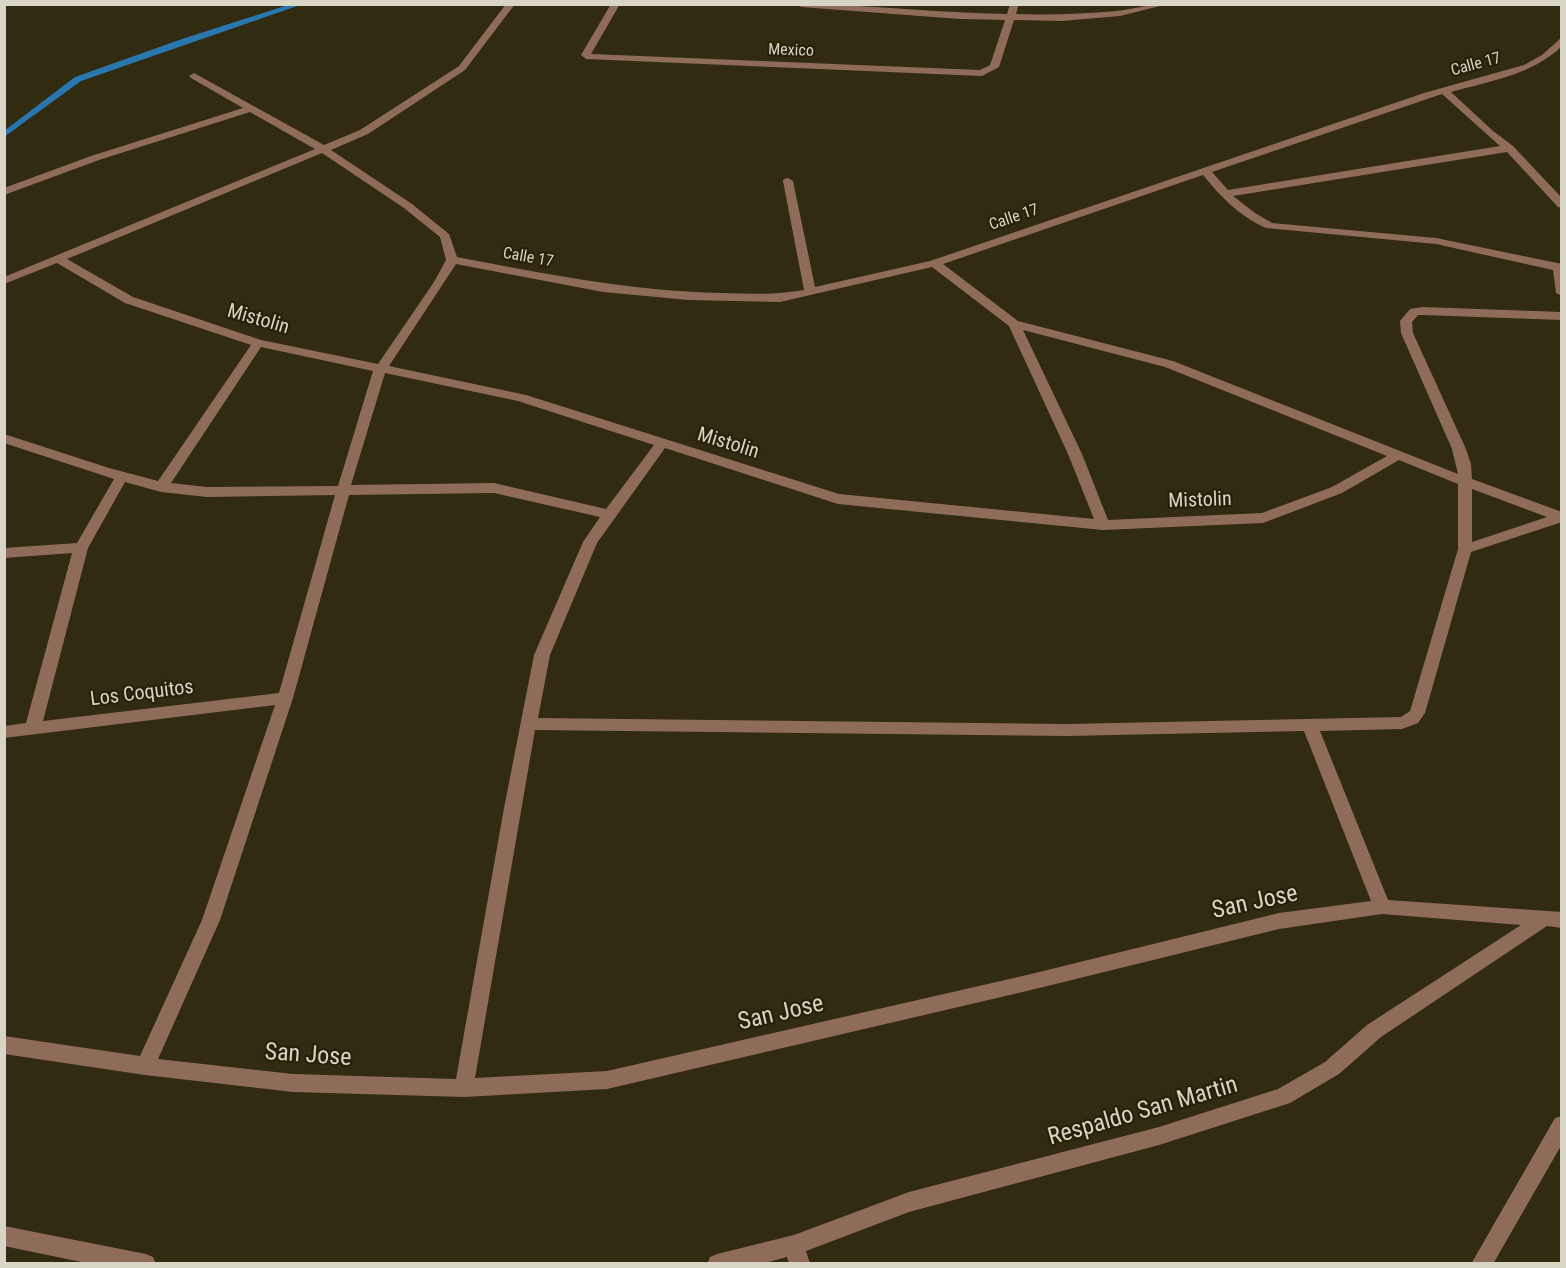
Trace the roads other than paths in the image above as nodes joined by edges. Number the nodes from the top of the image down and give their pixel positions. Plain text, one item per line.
1 (511, 4) edge
2 (616, 4) edge
3 (801, 4) edge
4 (1015, 4) edge
5 (1164, 4) edge
6 (1010, 16) junction
7 (1562, 40) edge
8 (194, 76) dead end
9 (1444, 90) junction
10 (249, 108) junction
11 (1509, 148) junction
12 (323, 149) junction
13 (1205, 171) junction
14 (788, 181) dead end
15 (4, 192) edge
16 (1223, 194) junction
17 (1562, 205) edge
18 (58, 259) junction
19 (452, 260) junction
20 (934, 262) junction
21 (1560, 268) edge
22 (4, 281) edge
23 (810, 292) junction
24 (1562, 293) edge
25 (1562, 316) edge
26 (1014, 324) junction
27 (258, 343) junction
28 (380, 370) junction
29 (4, 438) edge
30 (661, 444) junction
31 (1398, 455) junction
32 (122, 476) junction
33 (1465, 482) junction
34 (161, 487) junction
35 (343, 490) junction
36 (610, 515) junction
37 (1560, 517) edge
38 (1103, 525) junction
39 (81, 548) junction
40 (1465, 549) junction
41 (4, 553) edge
42 (285, 698) junction
43 (528, 724) junction
44 (1310, 726) junction
45 (33, 728) junction
46 (4, 732) edge
47 (1382, 907) junction
48 (1552, 920) edge
49 (4, 1045) edge
50 (145, 1066) junction
51 (464, 1088) junction
52 (1562, 1125) edge
53 (4, 1236) edge
54 (797, 1254) edge
55 (146, 1263) edge
56 (717, 1263) edge
57 (1481, 1263) edge

1 - 12 street
2 - 6 street, Mexico
3 - 6 street
4 - 6 street
5 - 6 street
7 - 9 street, Calle 17
8 - 10 street
9 - 11 street
9 - 13 street, Calle 17
10 - 12 street
10 - 15 street
11 - 16 street
11 - 17 street
12 - 18 street
12 - 19 street
13 - 16 street
13 - 20 street, Calle 17
14 - 23 street
16 - 21 street
18 - 22 street
18 - 27 street, Mistolin
19 - 23 street, Calle 17
19 - 28 street
20 - 23 street, Calle 17
20 - 26 street
21 - 24 street
25 - 33 street
26 - 31 street
26 - 38 street
27 - 28 street, Mistolin
27 - 34 street
28 - 30 street, Mistolin
28 - 35 street
29 - 32 street
30 - 36 street
30 - 38 street, Mistolin
31 - 33 street
31 - 38 street, Mistolin
32 - 34 street
32 - 39 street
33 - 37 street
33 - 40 street
34 - 35 street
35 - 36 street
35 - 42 street
36 - 43 street
37 - 40 street
39 - 41 street
39 - 45 street
40 - 44 street
42 - 45 street, Los Coquitos
42 - 50 street
43 - 44 street
43 - 51 street
44 - 47 street
45 - 46 street, Los Coquitos
47 - 48 street, San Jose
47 - 51 street, San Jose
48 - 54 street, Respaldo San Martin
49 - 50 street, San Jose
50 - 51 street, San Jose
52 - 57 street
53 - 55 street
54 - 56 street, Respaldo San Martin

